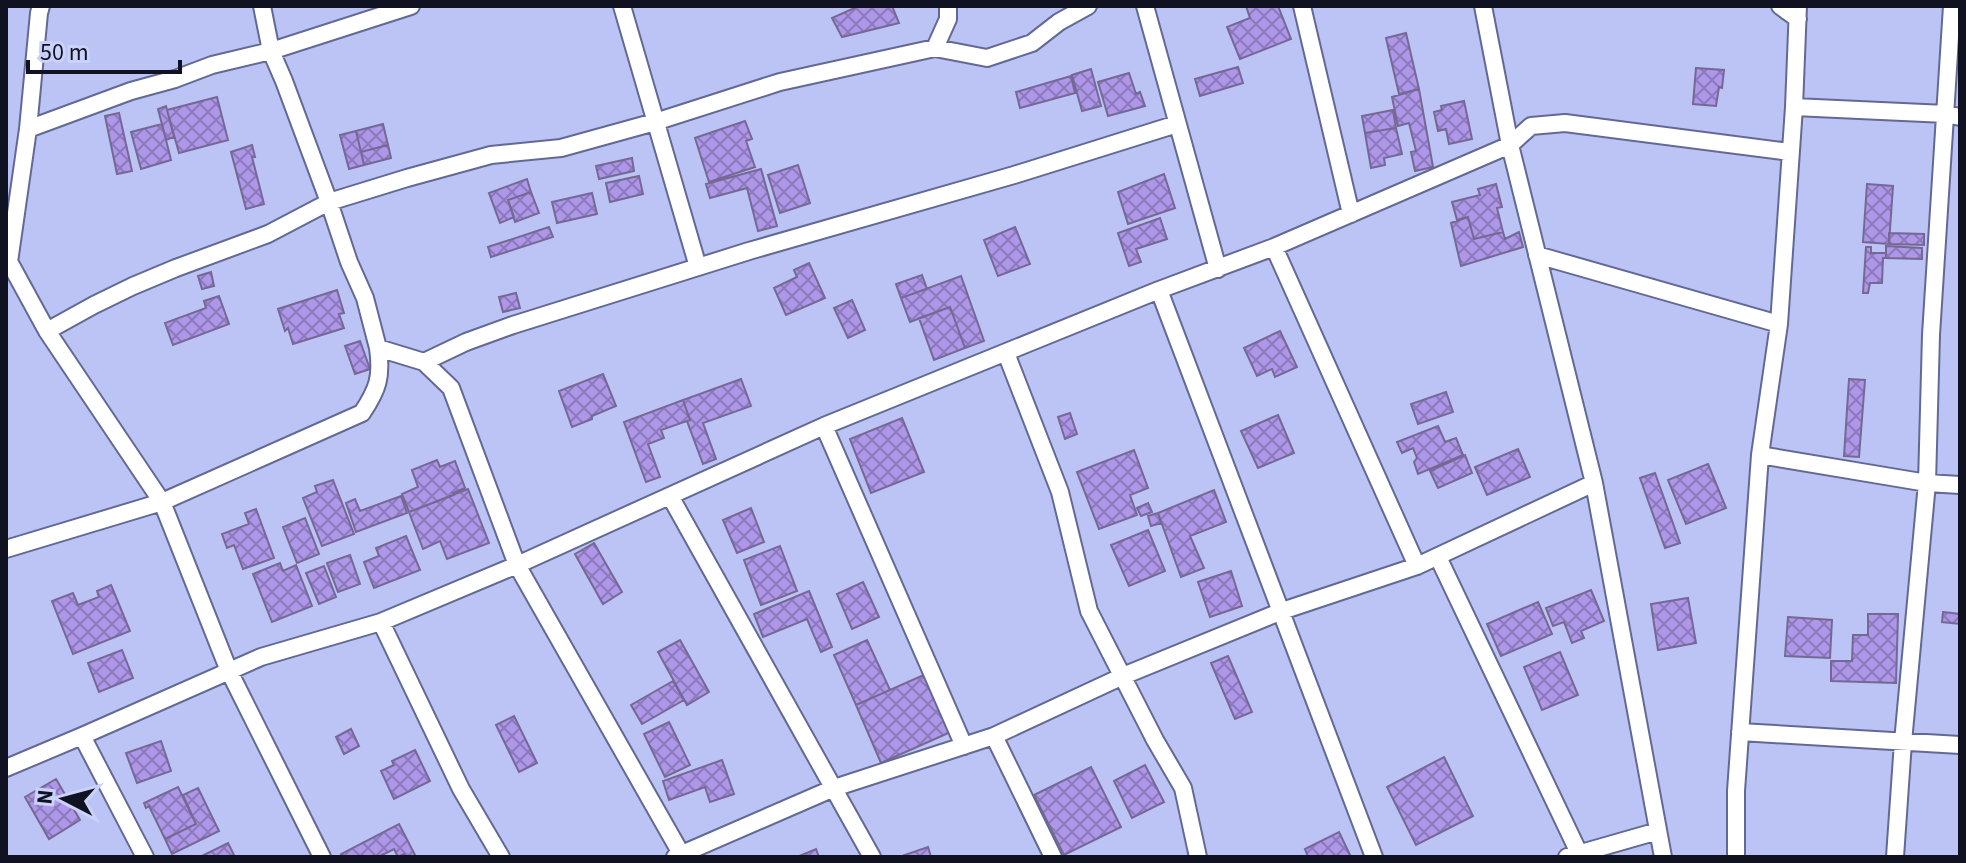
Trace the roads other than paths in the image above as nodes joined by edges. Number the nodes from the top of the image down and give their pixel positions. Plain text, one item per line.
1 (262, 6) edge
2 (411, 6) edge
3 (622, 6) edge
4 (948, 6) edge
5 (1088, 6) edge
6 (1145, 6) edge
7 (1302, 6) edge
8 (1483, 6) edge
9 (1780, 6) edge
10 (1952, 6) edge
11 (38, 8) edge
12 (1798, 13) edge
13 (935, 48) junction
14 (271, 51) junction
15 (1794, 107) junction
16 (1953, 116) edge
17 (655, 122) junction
18 (1177, 124) junction
19 (28, 129) junction
20 (1510, 145) junction
21 (1790, 152) junction
22 (329, 202) junction
23 (1351, 214) junction
24 (1274, 247) junction
25 (1537, 255) junction
26 (8, 259) edge
27 (698, 267) junction
28 (1218, 269) junction
29 (1159, 290) junction
30 (1779, 324) junction
31 (47, 331) junction
32 (378, 348) junction
33 (1006, 353) junction
34 (424, 362) junction
35 (824, 426) junction
36 (1760, 455) junction
37 (1594, 483) junction
38 (1927, 483) junction
39 (1960, 485) edge
40 (670, 496) junction
41 (162, 502) junction
42 (6, 549) edge
43 (1438, 557) junction
44 (517, 565) junction
45 (1417, 566) junction
46 (1282, 611) junction
47 (381, 622) junction
48 (229, 671) junction
49 (1123, 676) junction
50 (1740, 732) junction
51 (82, 736) junction
52 (994, 736) junction
53 (1903, 742) junction
54 (1960, 745) edge
55 (964, 746) junction
56 (6, 768) edge
57 (834, 788) junction
58 (1658, 831) junction
59 (1573, 855) edge
60 (680, 856) edge
61 (145, 857) edge
62 (322, 857) edge
63 (501, 857) edge
64 (872, 857) edge
65 (1053, 857) edge
66 (1198, 857) edge
67 (1374, 857) edge
68 (1663, 857) edge
69 (1736, 857) edge
70 (1895, 857) edge

1 - 14 street
2 - 14 street
3 - 17 street
4 - 13 street
5 - 13 street
6 - 18 street
7 - 23 street
8 - 20 street
9 - 12 street
10 - 16 street
11 - 19 street
12 - 15 street
13 - 17 street
14 - 19 street
14 - 22 street
15 - 16 street
15 - 21 street
16 - 38 street
17 - 22 street
17 - 27 street
18 - 27 street
18 - 28 street
19 - 26 street
20 - 21 street
20 - 23 street
20 - 25 street
21 - 30 street
22 - 31 street
22 - 32 street
23 - 24 street
24 - 28 street
24 - 45 street
25 - 30 street
25 - 37 street
26 - 31 street
27 - 34 street
28 - 29 street
29 - 33 street
29 - 46 street
30 - 36 street
31 - 41 street
32 - 34 street
32 - 41 street
33 - 35 street
33 - 49 street
34 - 44 street
35 - 40 street
35 - 55 street
36 - 38 street
36 - 50 street
37 - 43 street
37 - 58 street
38 - 39 street
38 - 53 street
40 - 44 street
40 - 57 street
41 - 42 street
41 - 48 street
43 - 45 street
43 - 59 street
44 - 47 street
44 - 60 street
45 - 46 street
46 - 49 street
46 - 67 street
47 - 48 street
47 - 63 street
48 - 51 street
48 - 62 street
49 - 52 street
49 - 66 street
50 - 53 street
50 - 69 street
51 - 56 street
51 - 61 street
52 - 55 street
52 - 65 street
53 - 54 street
53 - 70 street
55 - 57 street
57 - 60 street
57 - 64 street
58 - 59 street
58 - 68 street

